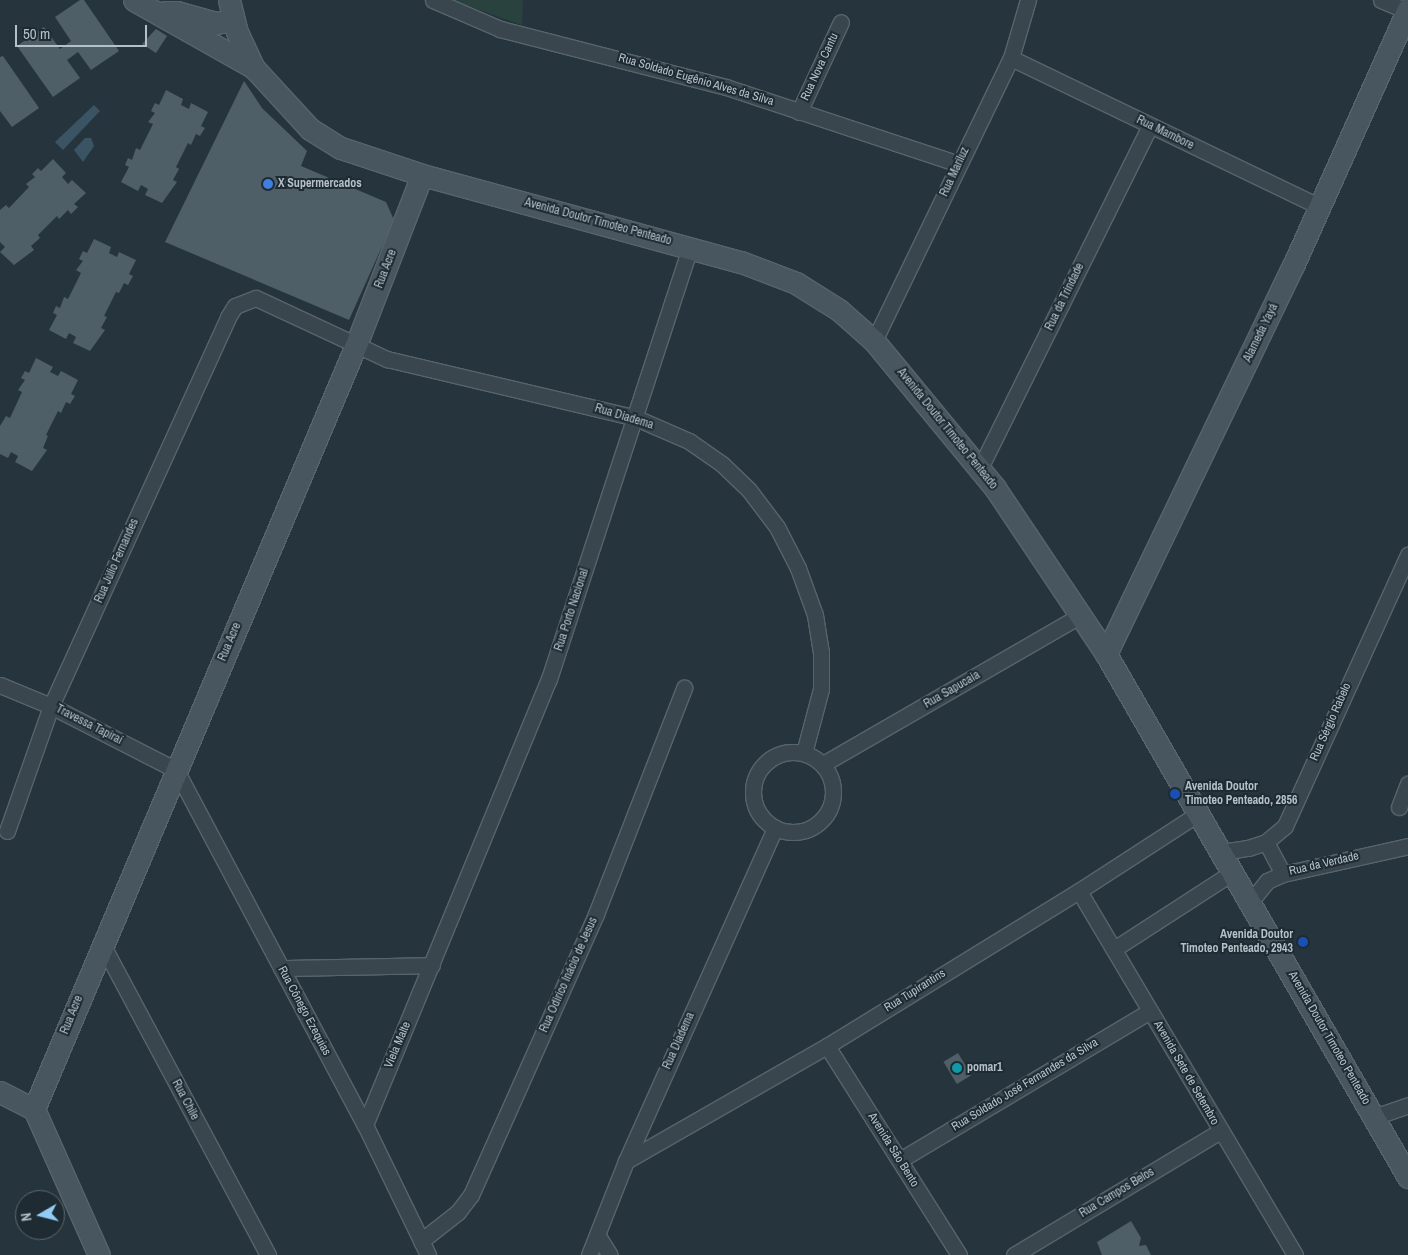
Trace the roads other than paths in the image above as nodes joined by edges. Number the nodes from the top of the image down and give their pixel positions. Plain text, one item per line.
1 (134, 0) edge
2 (433, 0) edge
3 (1028, 0) edge
4 (1381, 0) edge
5 (231, 7) edge
6 (1408, 10) edge
7 (157, 13) junction
8 (841, 22) dead end
9 (1401, 45) edge
10 (1011, 58) junction
11 (254, 68) junction
12 (799, 112) junction
13 (1150, 126) junction
14 (959, 164) junction
15 (422, 175) junction
16 (1321, 207) junction
17 (690, 248) junction
18 (245, 300) joint
19 (874, 341) junction
20 (356, 346) junction
21 (636, 418) junction
22 (980, 468) junction
23 (1408, 555) edge
24 (1081, 615) junction
25 (1106, 654) junction
26 (0, 685) edge
27 (684, 688) dead end
28 (51, 706) junction
29 (804, 753) junction
30 (823, 764) junction
31 (176, 770) junction
32 (1408, 784) edge
33 (1399, 807) dead end
34 (1199, 813) junction
35 (774, 828) junction
36 (7, 831) dead end
37 (1266, 842) junction
38 (1408, 846) edge
39 (1222, 852) junction
40 (1233, 872) junction
41 (1283, 874) junction
42 (1079, 891) junction
43 (1251, 902) junction
44 (102, 944) junction
45 (1114, 949) junction
46 (432, 965) junction
47 (281, 968) junction
48 (1150, 1011) junction
49 (827, 1046) junction
50 (0, 1092) edge
51 (1408, 1105) edge
52 (34, 1108) junction
53 (1374, 1117) junction
54 (365, 1125) junction
55 (1220, 1131) junction
56 (900, 1160) junction
57 (626, 1161) junction
58 (1408, 1177) edge
59 (598, 1236) junction
60 (421, 1241) junction
61 (99, 1255) edge
62 (268, 1255) edge
63 (428, 1255) edge
64 (589, 1255) edge
65 (610, 1255) edge
66 (959, 1255) edge
67 (1014, 1255) edge
68 (1295, 1255) edge

1 - 7 street
2 - 12 street, Rua Soldado Eugênio Alves da Silva
3 - 10 street, Rua Mariluz
4 - 6 street
5 - 7 street
5 - 11 street, Avenida Doutor Timoteo Penteado
6 - 9 street, Alameda Yayá
7 - 11 street
8 - 12 street, Rua Nova Cantu
9 - 16 street, Alameda Yayá
10 - 13 street, Rua Mambore
10 - 14 street, Rua Mariluz
11 - 15 street, Avenida Doutor Timoteo Penteado
12 - 14 street, Rua Soldado Eugênio Alves da Silva
13 - 16 street, Rua Mambore
13 - 22 street, Rua da Trindade
14 - 19 street, Rua Mariluz
15 - 17 street, Avenida Doutor Timoteo Penteado
15 - 20 street, Rua Acre
16 - 25 street, Alameda Yayá
17 - 19 street, Avenida Doutor Timoteo Penteado
17 - 21 street, Rua Porto Nacional
18 - 20 street, Rua Diadema
18 - 28 street, Rua Júlio Fernandes
19 - 22 street, Avenida Doutor Timoteo Penteado
20 - 21 street, Rua Diadema
20 - 31 street, Rua Acre
21 - 29 street, Rua Diadema
21 - 46 street, Rua Porto Nacional
22 - 24 street, Avenida Doutor Timoteo Penteado
23 - 37 street, Rua Sérgio Rabelo
24 - 25 street, Avenida Doutor Timoteo Penteado
24 - 30 street, Rua Sapucaia
25 - 34 street, Avenida Doutor Timoteo Penteado
26 - 28 street, Travessa Tapiraí
27 - 60 street, Rua Odirico Inácio de Jesus
28 - 31 street, Travessa Tapiraí
28 - 36 street, Rua Júlio Fernandes
29 - 30 street
29 - 35 street
30 - 35 street
31 - 44 street, Rua Acre
31 - 47 street, Rua Cônego Ezequias
32 - 33 street
34 - 39 street, Avenida Doutor Timoteo Penteado
34 - 42 street, Rua Tupirantins
35 - 57 street, Rua Diadema
37 - 39 street, Rua Sérgio Rabelo
37 - 41 street
38 - 41 street, Rua da Verdade
39 - 40 street, Avenida Doutor Timoteo Penteado
40 - 43 street, Avenida Doutor Timoteo Penteado
40 - 45 street
41 - 43 street, Rua da Verdade
42 - 45 street, Avenida Sete de Setembro
42 - 49 street, Rua Tupirantins
43 - 53 street, Avenida Doutor Timoteo Penteado
44 - 52 street, Rua Acre
44 - 62 street, Rua Chile
45 - 48 street, Avenida Sete de Setembro
46 - 47 street
46 - 54 street, Viela Malte
47 - 54 street, Rua Cônego Ezequias
48 - 55 street, Avenida Sete de Setembro
48 - 56 street, Rua Soldado José Fernandes da Silva
49 - 56 street, Avenida São Bento
49 - 57 street, Rua Tupirantins
50 - 52 street
51 - 53 street
52 - 61 street
53 - 58 street, Avenida Doutor Timoteo Penteado
54 - 60 street, Rua Cônego Ezequias
55 - 67 street, Rua Campos Belos
55 - 68 street, Avenida Sete de Setembro
56 - 66 street, Avenida São Bento
57 - 59 street, Rua Diadema
59 - 64 street, Rua Diadema
59 - 65 street
60 - 63 street, Rua Cônego Ezequias

